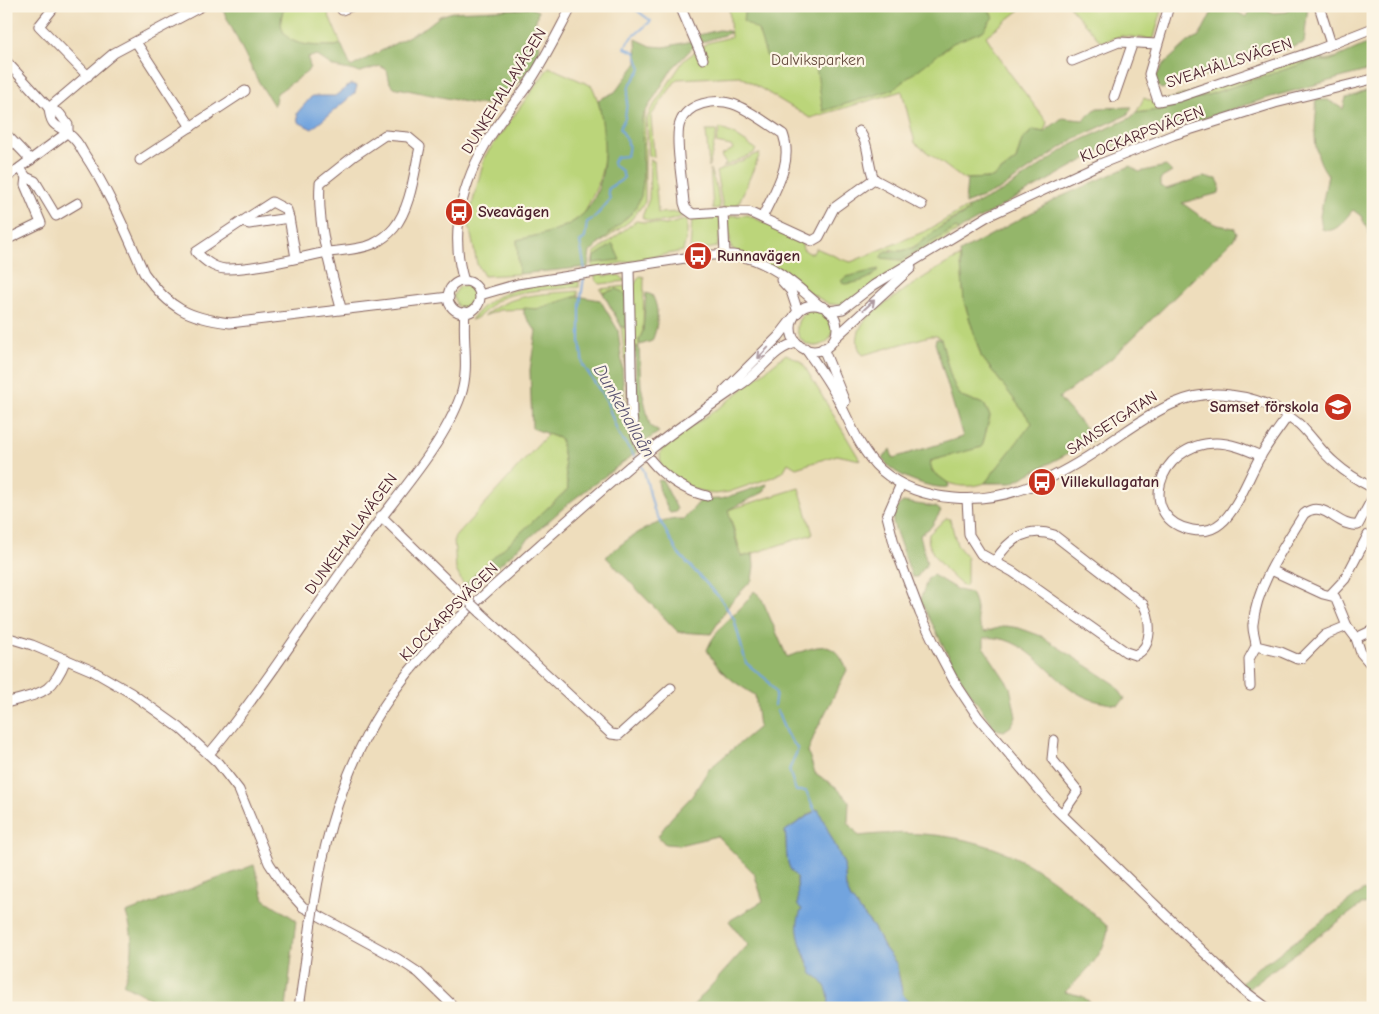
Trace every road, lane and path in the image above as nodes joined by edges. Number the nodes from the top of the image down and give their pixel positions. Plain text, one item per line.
1 (56, 6) edge
2 (202, 6) edge
3 (352, 6) edge
4 (572, 6) edge
5 (680, 6) edge
6 (1169, 6) edge
7 (1319, 6) edge
8 (183, 10) edge
9 (342, 10) dead end
10 (1373, 28) edge
11 (136, 42) junction
12 (1133, 42) junction
13 (1157, 44) junction
14 (1332, 44) junction
15 (703, 60) dead end
16 (6, 61) edge
17 (1072, 61) dead end
18 (88, 76) junction
19 (1373, 79) edge
20 (245, 91) dead end
21 (1114, 97) dead end
22 (49, 108) junction
23 (191, 127) junction
24 (859, 131) dead end
25 (68, 132) junction
26 (6, 134) edge
27 (31, 160) junction
28 (140, 160) dead end
29 (20, 168) junction
30 (26, 177) junction
31 (6, 178) edge
32 (874, 179) junction
33 (78, 203) dead end
34 (922, 205) dead end
35 (723, 212) junction
36 (56, 216) junction
37 (290, 218) junction
38 (762, 218) junction
39 (242, 222) junction
40 (41, 223) junction
41 (10, 238) dead end
42 (933, 248) junction
43 (326, 252) junction
44 (725, 254) junction
45 (735, 255) junction
46 (296, 258) junction
47 (629, 267) junction
48 (464, 281) junction
49 (480, 295) junction
50 (449, 297) junction
51 (820, 306) junction
52 (341, 308) junction
53 (829, 311) junction
54 (465, 312) junction
55 (796, 314) junction
56 (834, 339) junction
57 (801, 346) junction
58 (823, 348) junction
59 (716, 400) junction
60 (1288, 416) junction
61 (860, 442) junction
62 (1260, 456) junction
63 (901, 484) junction
64 (1373, 488) edge
65 (707, 496) dead end
66 (1373, 497) edge
67 (967, 499) junction
68 (381, 516) junction
69 (1358, 525) junction
70 (1371, 536) edge
71 (995, 562) junction
72 (1271, 570) junction
73 (1330, 595) junction
74 (1348, 626) junction
75 (1373, 630) edge
76 (6, 637) edge
77 (1356, 638) junction
78 (1256, 646) junction
79 (66, 659) junction
80 (1373, 667) edge
81 (1250, 686) dead end
82 (671, 688) dead end
83 (6, 703) edge
84 (1054, 740) dead end
85 (209, 754) junction
86 (1062, 814) junction
87 (299, 1008) edge
88 (456, 1008) edge
89 (1267, 1008) edge

1 - 18 street
2 - 8 street
3 - 9 street
4 - 48 street, DUNKEHALLAVÄGEN
5 - 15 street
6 - 13 street, SVEAHÄLLSVÄGEN
7 - 14 street
8 - 11 street
10 - 14 street, SVEAHÄLLSVÄGEN
11 - 18 street
11 - 23 street
12 - 13 street
12 - 17 street
12 - 21 street
13 - 14 street, SVEAHÄLLSVÄGEN
16 - 22 street
18 - 22 street
19 - 42 street, KLOCKARPSVÄGEN
20 - 23 street
22 - 25 street
23 - 28 street
24 - 32 street
25 - 27 street
25 - 52 street
26 - 27 street
27 - 29 street
29 - 30 street
29 - 31 street
30 - 36 street
30 - 40 street
32 - 34 street
32 - 38 street
33 - 36 street
35 - 38 street
35 - 38 street
35 - 44 street
36 - 40 street
37 - 39 street
37 - 39 street
37 - 46 street
39 - 46 street
40 - 41 street
42 - 53 street
56 -> 42 street
43 - 43 street
43 - 46 street
43 - 52 street
44 - 45 street
44 - 47 street
45 - 51 street
45 - 55 street
47 - 49 street
47 - 65 street
48 - 49 street
48 - 50 street
49 - 54 street
50 - 52 street
50 - 54 street
51 - 53 street
51 - 55 street
53 - 56 street
54 - 68 street, DUNKEHALLAVÄGEN
55 - 57 street
55 -> 59 street
56 - 58 street
57 - 58 street
57 - 59 street
57 - 61 street
58 - 61 street
59 - 87 street, KLOCKARPSVÄGEN, bridge
60 - 62 street
60 - 64 street, SAMSETGATAN
60 - 67 street, SAMSETGATAN
61 - 63 street, SAMSETGATAN
62 - 62 street
63 - 67 street, SAMSETGATAN
63 - 86 street
66 - 69 street
67 - 71 street
68 - 82 street, bridge
68 - 85 street, DUNKEHALLAVÄGEN
69 - 70 street
69 - 72 street
70 - 73 street
71 - 71 street
72 - 73 street
72 - 78 street
73 - 74 street
74 - 77 street
74 - 78 street
75 - 77 street
76 - 79 street
77 - 80 street
78 - 81 street
79 - 83 street
79 - 85 street
84 - 86 street
85 - 88 street
86 - 89 street

